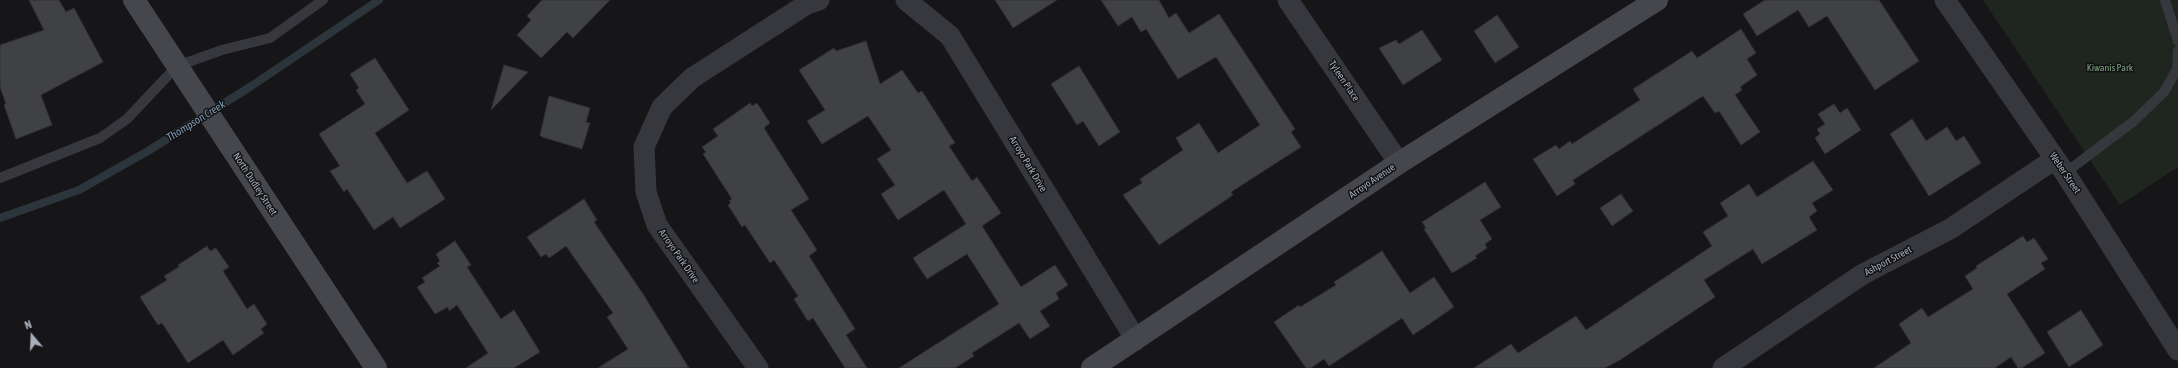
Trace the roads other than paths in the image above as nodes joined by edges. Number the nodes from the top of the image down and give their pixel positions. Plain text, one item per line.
1 (134, 0) edge
2 (323, 0) edge
3 (819, 0) edge
4 (906, 0) edge
5 (1288, 0) edge
6 (1657, 0) edge
7 (1945, 0) edge
8 (2165, 0) edge
9 (2178, 41) edge
10 (2178, 51) edge
11 (177, 66) junction
12 (1399, 163) junction
13 (2060, 166) junction
14 (0, 178) edge
15 (1136, 340) junction
16 (2178, 350) edge
17 (376, 368) edge
18 (758, 368) edge
19 (1092, 368) edge
20 (1723, 368) edge

1 - 11 street, North Dudley Street
2 - 11 lane
3 - 18 street, Arroyo Park Drive
4 - 15 street, Arroyo Park Drive
5 - 12 street, Tyleen Place
6 - 12 street, Arroyo Avenue
7 - 13 street, Weber Street
8 - 9 lane
10 - 13 lane
11 - 14 lane
11 - 17 street, North Dudley Street
12 - 15 street, Arroyo Avenue
13 - 16 street, Weber Street
13 - 20 street, Ashport Street
15 - 19 street, Arroyo Avenue

